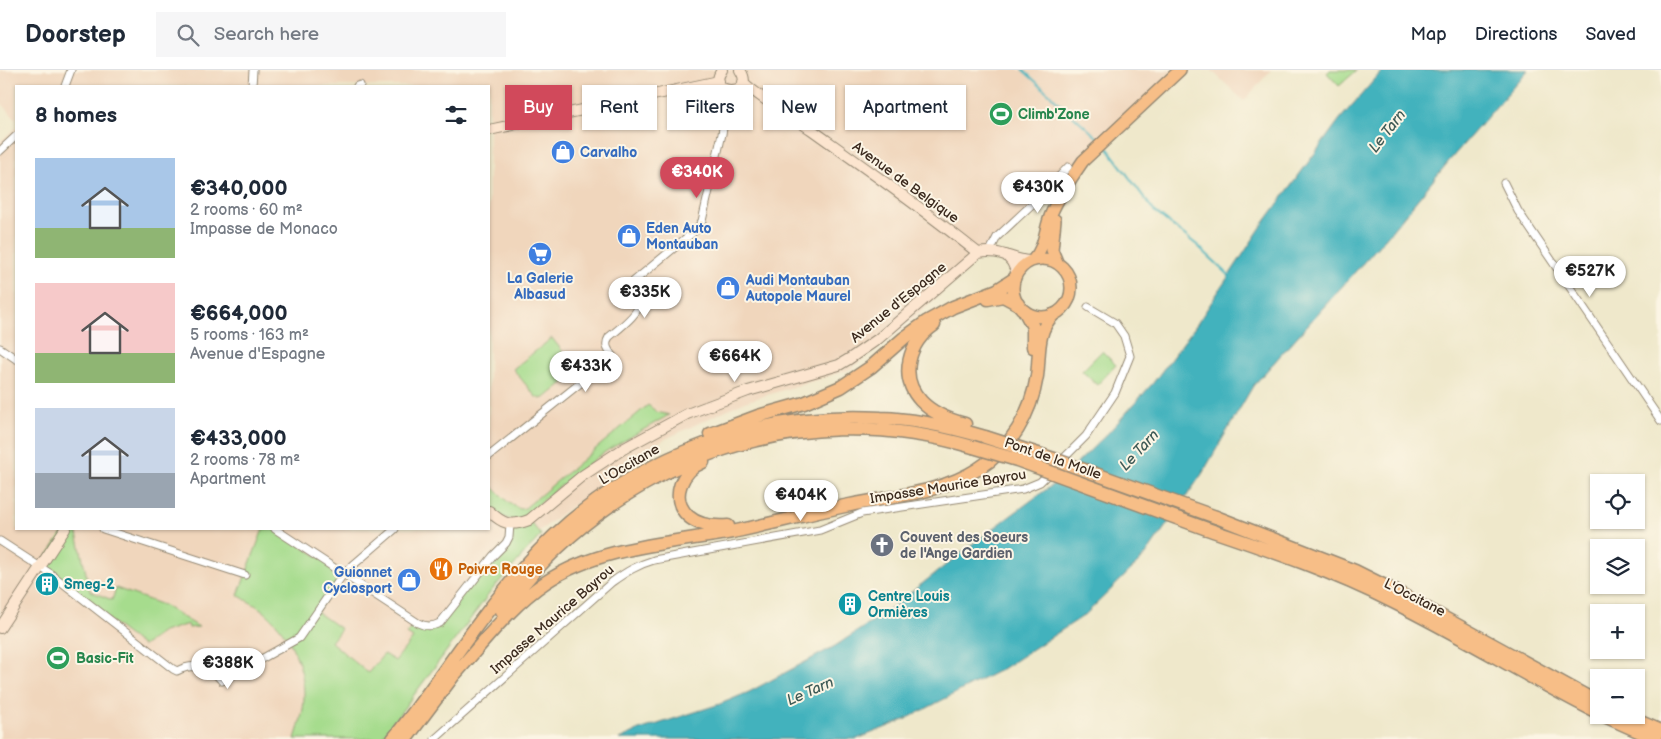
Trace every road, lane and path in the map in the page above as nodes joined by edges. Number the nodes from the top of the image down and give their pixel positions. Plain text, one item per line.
1 (71, 70) edge
2 (253, 70) edge
3 (740, 70) edge
4 (1180, 70) edge
5 (720, 73) edge
6 (743, 82) junction
7 (65, 85) edge
8 (252, 85) edge
9 (741, 85) edge
10 (490, 130) edge
11 (722, 130) edge
12 (15, 137) edge
13 (0, 151) edge
14 (1068, 167) dead end
15 (1504, 183) dead end
16 (1060, 198) junction
17 (990, 251) junction
18 (978, 253) junction
19 (1006, 255) junction
20 (1031, 261) junction
21 (1057, 262) junction
22 (1015, 276) junction
23 (1088, 307) dead end
24 (1021, 308) junction
25 (1053, 315) junction
26 (0, 348) edge
27 (15, 358) edge
28 (1661, 421) edge
29 (794, 432) junction
30 (987, 434) junction
31 (973, 447) joint
32 (490, 455) edge
33 (637, 475) junction
34 (490, 512) edge
35 (1216, 517) joint
36 (510, 524) junction
37 (1207, 529) joint
38 (64, 530) edge
39 (106, 530) edge
40 (277, 530) edge
41 (394, 530) edge
42 (0, 541) edge
43 (40, 567) junction
44 (344, 573) junction
45 (245, 575) dead end
46 (0, 628) edge
47 (454, 658) junction
48 (455, 674) junction
49 (1590, 698) edge
50 (1590, 708) edge
51 (1645, 723) edge
52 (1617, 724) edge
53 (1622, 724) edge
54 (1661, 730) edge
55 (385, 739) edge
56 (393, 739) edge
57 (406, 739) edge
58 (435, 739) edge
59 (1641, 739) edge
60 (1656, 739) edge

1 - 7 street
2 - 8 street
3 - 6 street
4 - 16 main road
5 - 10 street
6 - 9 street
6 - 18 street, Avenue de Belgique
11 - 32 street
12 - 13 street
14 - 17 street
15 - 28 street
16 - 20 main road
16 - 21 main road
17 - 18 street
17 - 19 street
18 - 36 street, Avenue d'Espagne
19 - 20 street
19 - 22 street
20 - 21 main road
20 - 22 main road
21 - 25 main road
22 - 24 main road
22 - 33 highway
23 - 58 street, Impasse Maurice Bayrou
24 - 25 main road
24 - 29 highway
24 - 30 highway
25 - 48 highway
26 - 27 street
29 - 31 highway, L'Occitane
29 - 48 highway, L'Occitane
30 - 33 highway, L'Occitane
30 - 35 highway, Pont de la Molle, bridge
31 - 37 highway, Pont de la Molle, bridge
33 - 47 highway, L'Occitane
34 - 36 street
35 - 49 highway, L'Occitane
36 - 44 street
37 - 50 highway, L'Occitane
38 - 43 street
39 - 45 street
40 - 44 street
41 - 44 street
42 - 43 street
43 - 44 street
43 - 46 street
47 - 55 highway
47 - 56 highway, L'Occitane
48 - 57 highway, L'Occitane
51 - 54 highway
52 - 59 highway
53 - 60 highway

